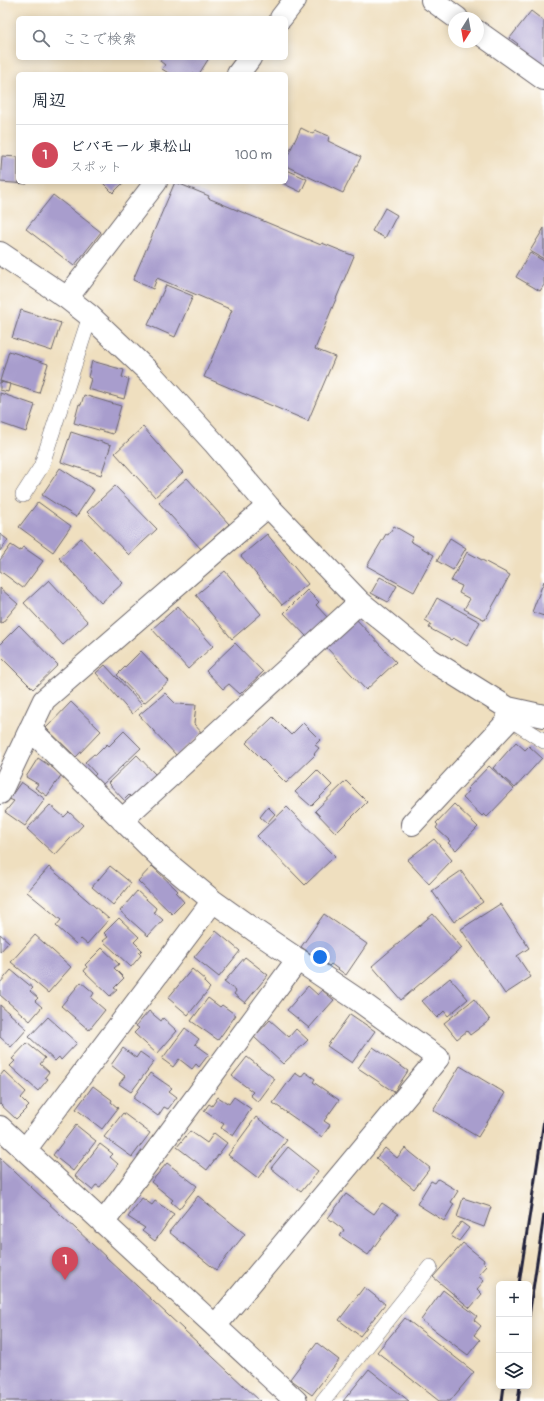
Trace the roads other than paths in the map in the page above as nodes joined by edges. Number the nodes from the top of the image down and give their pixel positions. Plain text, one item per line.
1 (295, 0) edge
2 (432, 0) edge
3 (449, 12) edge
4 (283, 16) edge
5 (484, 36) edge
6 (248, 60) edge
7 (240, 72) edge
8 (544, 79) edge
9 (154, 184) edge
10 (0, 253) edge
11 (67, 298) junction
12 (90, 316) junction
13 (23, 495) dead end
14 (268, 506) junction
15 (360, 602) junction
16 (508, 713) junction
17 (544, 716) edge
18 (30, 729) junction
19 (544, 740) edge
20 (0, 793) edge
21 (122, 820) junction
22 (412, 824) dead end
23 (213, 901) junction
24 (298, 959) junction
25 (0, 1127) edge
26 (25, 1150) junction
27 (103, 1222) junction
28 (430, 1267) dead end
29 (215, 1326) junction
30 (296, 1401) edge
31 (323, 1401) edge

1 - 4 street
2 - 3 street
5 - 8 street
6 - 7 street
9 - 11 street
10 - 11 street
11 - 12 street
12 - 13 lane
12 - 14 street
14 - 15 street
14 - 18 street
15 - 16 street
15 - 21 street
16 - 17 street
16 - 19 lane
16 - 22 street
18 - 20 street
18 - 21 street
21 - 23 street
23 - 24 street
23 - 26 street
24 - 27 street
24 - 29 street
25 - 26 street
26 - 27 street
27 - 29 street
28 - 31 lane
29 - 30 street

